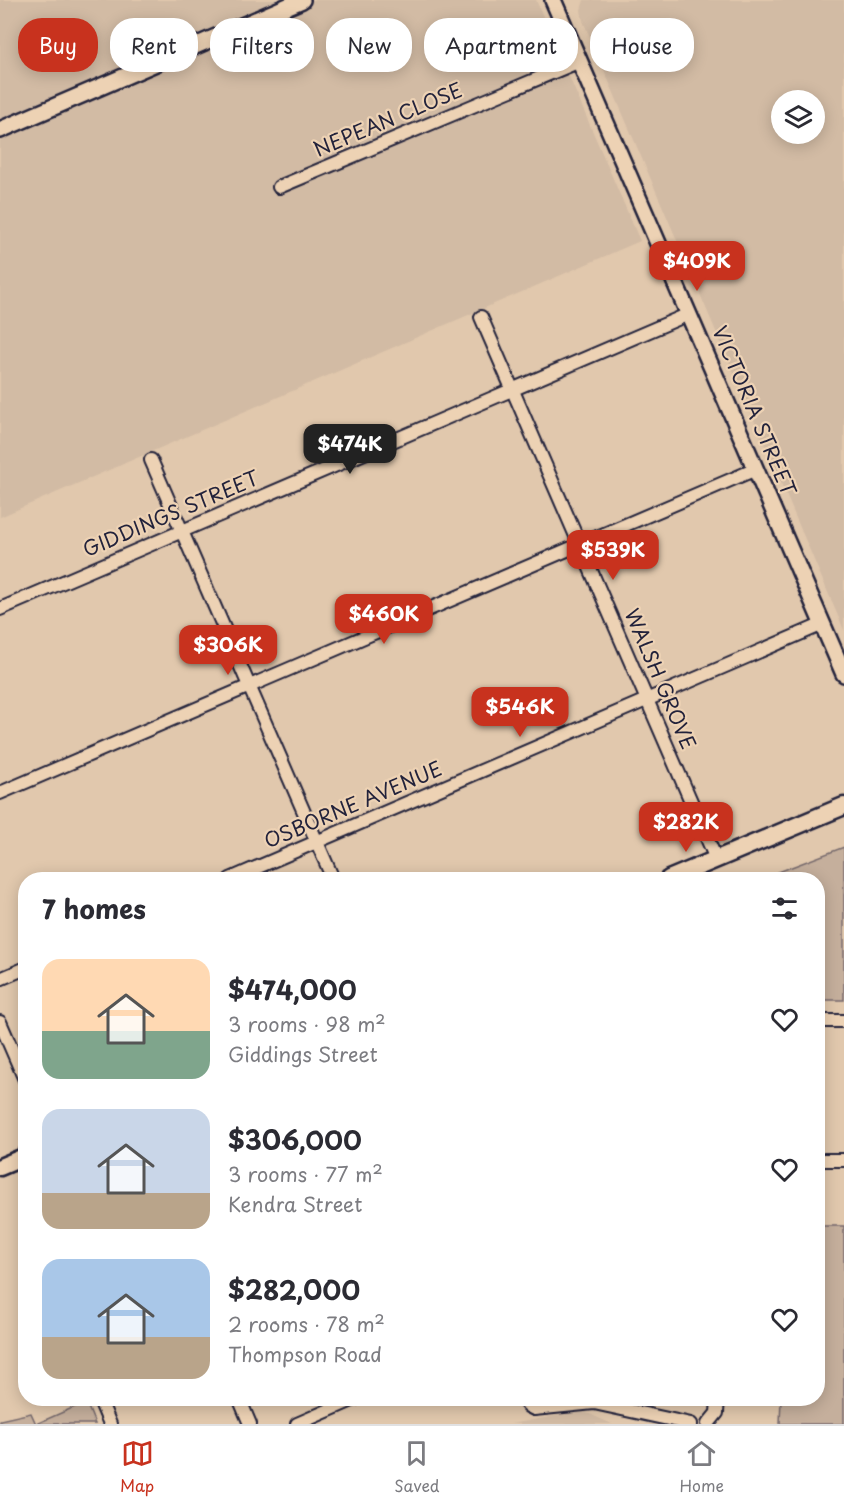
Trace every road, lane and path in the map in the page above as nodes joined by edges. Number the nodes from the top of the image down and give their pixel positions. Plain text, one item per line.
1 (302, 0) edge
2 (553, 0) edge
3 (580, 61) junction
4 (0, 130) edge
5 (279, 188) dead end
6 (689, 314) junction
7 (481, 317) dead end
8 (513, 389) junction
9 (151, 460) dead end
10 (756, 469) junction
11 (181, 531) junction
12 (581, 544) junction
13 (0, 609) edge
14 (823, 624) junction
15 (844, 674) edge
16 (249, 687) junction
17 (647, 699) junction
18 (0, 794) edge
19 (844, 806) edge
20 (316, 841) junction
21 (716, 859) junction
22 (246, 872) edge
23 (330, 872) edge
24 (685, 872) edge
25 (18, 971) edge
26 (0, 979) edge
27 (825, 1021) edge
28 (844, 1021) edge
29 (0, 1022) edge
30 (18, 1064) edge
31 (18, 1159) edge
32 (825, 1160) edge
33 (844, 1160) edge
34 (0, 1167) edge
35 (102, 1406) edge
36 (242, 1406) edge
37 (339, 1406) edge
38 (528, 1406) edge
39 (560, 1406) edge
40 (612, 1406) edge
41 (717, 1406) edge
42 (710, 1423) edge
43 (110, 1424) edge
44 (250, 1424) edge
45 (297, 1424) edge
46 (691, 1424) edge

1 - 4 street
2 - 3 street, VICTORIA STREET
3 - 5 street, NEPEAN CLOSE
3 - 6 street, VICTORIA STREET
6 - 8 street, GIDDINGS STREET
6 - 10 street, VICTORIA STREET
7 - 8 street, WALSH GROVE
8 - 11 street, GIDDINGS STREET
8 - 12 street, WALSH GROVE
9 - 11 street
10 - 12 street
10 - 14 street, VICTORIA STREET
11 - 13 street, GIDDINGS STREET
11 - 16 street
12 - 16 street
12 - 17 street, WALSH GROVE
14 - 15 street, VICTORIA STREET
14 - 17 street, OSBORNE AVENUE
16 - 18 street
16 - 20 street
17 - 20 street, OSBORNE AVENUE
17 - 21 street, WALSH GROVE
19 - 21 main road
20 - 22 street, OSBORNE AVENUE
20 - 23 street
21 - 24 main road
25 - 26 street
27 - 28 street
29 - 30 street
31 - 34 main road
32 - 33 street
35 - 43 street
36 - 44 street
37 - 45 street
38 - 39 street
40 - 46 street
41 - 42 street

